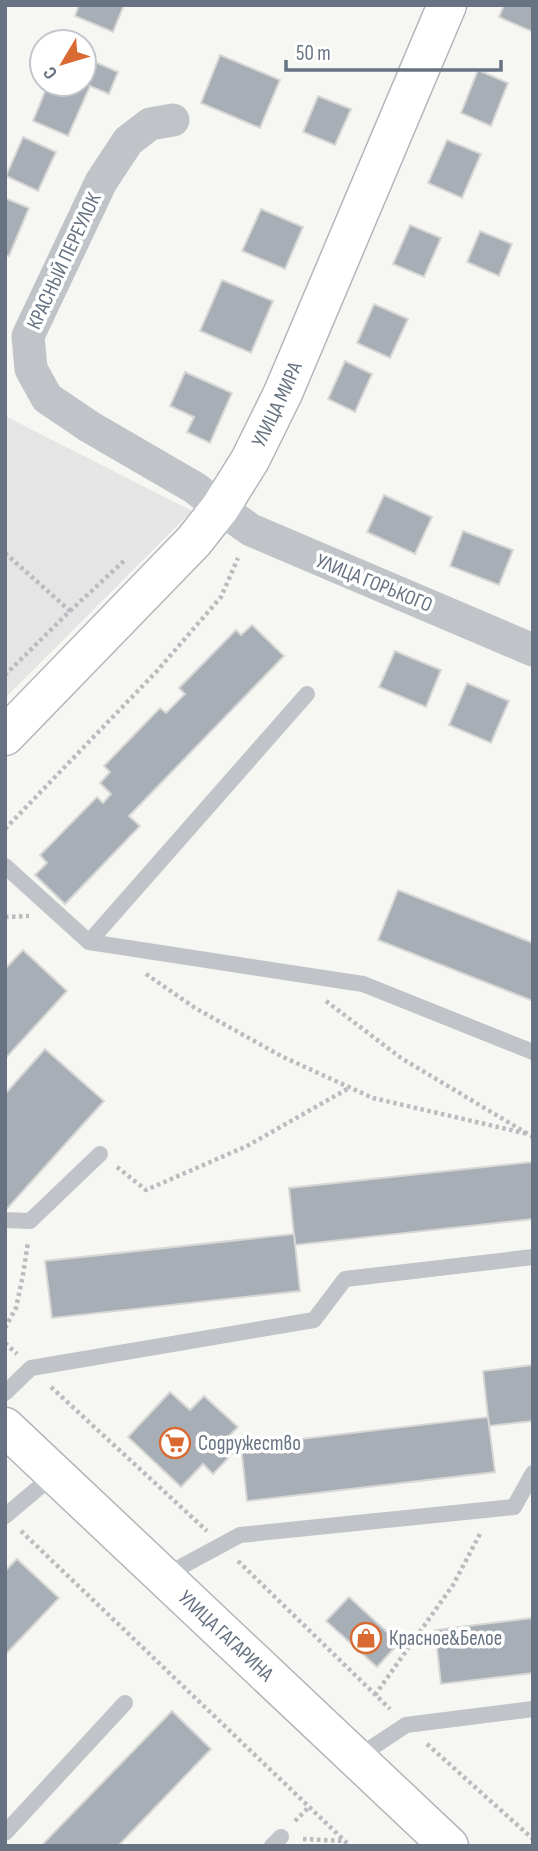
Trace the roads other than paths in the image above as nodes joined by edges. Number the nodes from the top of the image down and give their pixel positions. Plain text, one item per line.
1 (447, 5) edge
2 (173, 120) dead end
3 (220, 508) junction
4 (533, 650) edge
5 (307, 694) dead end
6 (5, 736) edge
7 (5, 866) edge
8 (89, 942) junction
9 (533, 1052) edge
10 (100, 1154) road end
11 (5, 1220) edge
12 (533, 1257) edge
13 (5, 1393) edge
14 (5, 1427) edge
15 (533, 1473) edge
16 (55, 1474) junction
17 (10, 1520) edge
18 (164, 1576) junction
19 (125, 1703) dead end
20 (533, 1709) edge
21 (356, 1758) junction
22 (5, 1833) edge
23 (449, 1846) edge

1 - 3 main road, УЛИЦА МИРА
2 - 3 street, КРАСНЫЙ ПЕРЕУЛОК
3 - 4 street, УЛИЦА ГОРЬКОГО
3 - 6 main road, УЛИЦА МИРА
5 - 8 lane
7 - 8 lane
8 - 9 lane
10 - 11 lane
12 - 13 lane
14 - 16 main road, УЛИЦА ГАГАРИНА
15 - 18 lane
16 - 17 lane
16 - 18 main road, УЛИЦА ГАГАРИНА
18 - 21 main road, УЛИЦА ГАГАРИНА
19 - 22 lane
20 - 21 lane
21 - 23 main road, УЛИЦА ГАГАРИНА

